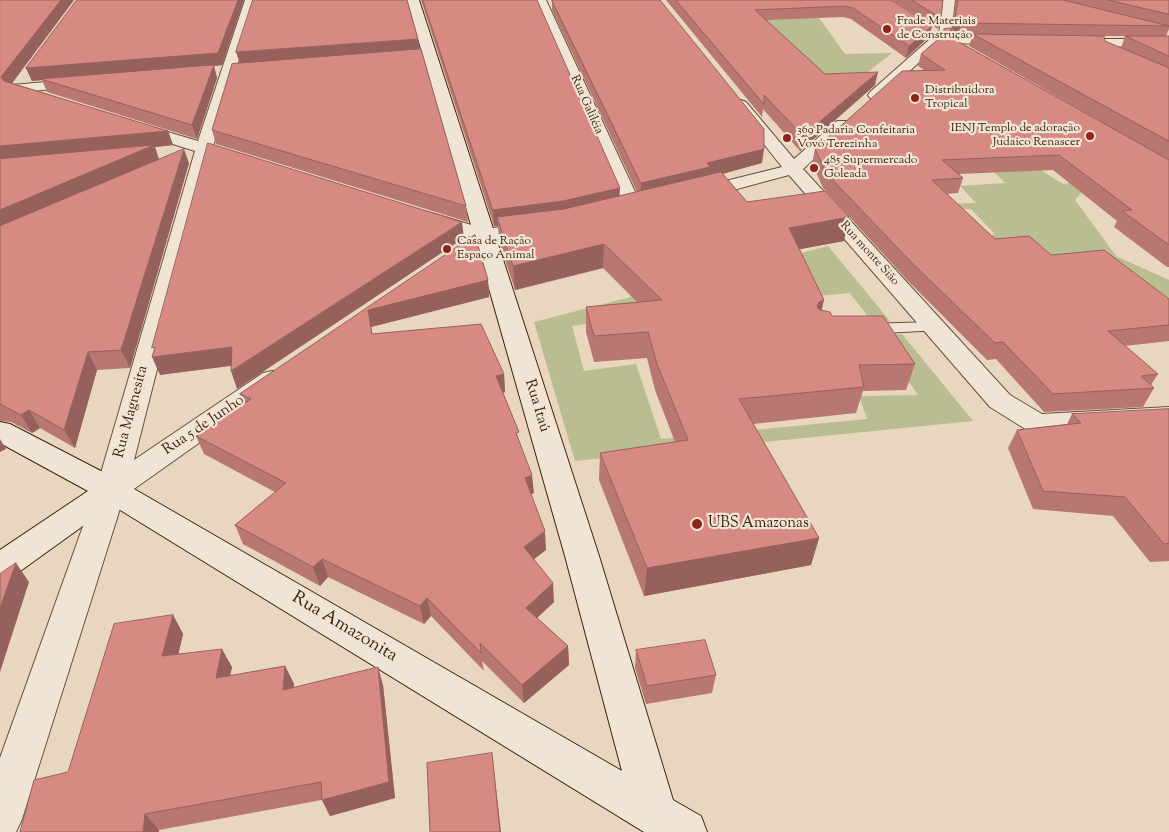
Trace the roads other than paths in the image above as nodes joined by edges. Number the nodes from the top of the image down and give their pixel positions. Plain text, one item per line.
1 (251, 0) edge
2 (413, 0) edge
3 (949, 0) edge
4 (541, 3) edge
5 (942, 38) junction
6 (1023, 42) edge
7 (1060, 43) edge
8 (1169, 43) edge
9 (1098, 44) junction
10 (970, 54) edge
11 (1124, 56) edge
12 (248, 69) edge
13 (229, 70) junction
14 (28, 72) edge
15 (210, 72) edge
16 (94, 82) edge
17 (16, 89) junction
18 (731, 91) edge
19 (0, 92) edge
20 (54, 101) edge
21 (119, 122) edge
22 (204, 149) junction
23 (171, 157) edge
24 (261, 166) edge
25 (793, 169) junction
26 (681, 198) edge
27 (652, 205) edge
28 (410, 212) edge
29 (555, 226) edge
30 (471, 243) junction
31 (934, 327) junction
32 (848, 330) edge
33 (289, 368) edge
34 (1169, 416) edge
35 (0, 431) edge
36 (111, 490) junction
37 (0, 568) edge
38 (655, 813) junction
39 (0, 819) edge
40 (685, 832) edge

1 - 13 street, Rua Magnesita
2 - 30 street, Rua Itaú
3 - 5 street
4 - 27 street, Rua Galiléia
5 - 6 street
5 - 10 street
5 - 25 street
7 - 9 street
8 - 9 street
9 - 11 street
12 - 13 street
13 - 15 street
13 - 22 street, Rua Magnesita
14 - 17 street
16 - 17 street
17 - 19 street
17 - 20 street
18 - 25 street, Rua monte Sião
21 - 22 street
22 - 23 street
22 - 24 street
22 - 36 street, Rua Magnesita
25 - 26 street
25 - 31 street, Rua monte Sião
28 - 30 street
29 - 30 street
30 - 38 street, Rua Itaú
31 - 32 lane
31 - 34 street, Rua monte Sião
33 - 36 street, Rua 5 de Junho
35 - 36 street, Rua Amazonita
36 - 37 street, Rua 5 de Junho
36 - 38 street, Rua Amazonita
36 - 39 street, Rua Magnesita
38 - 40 street, Rua Amazonita

